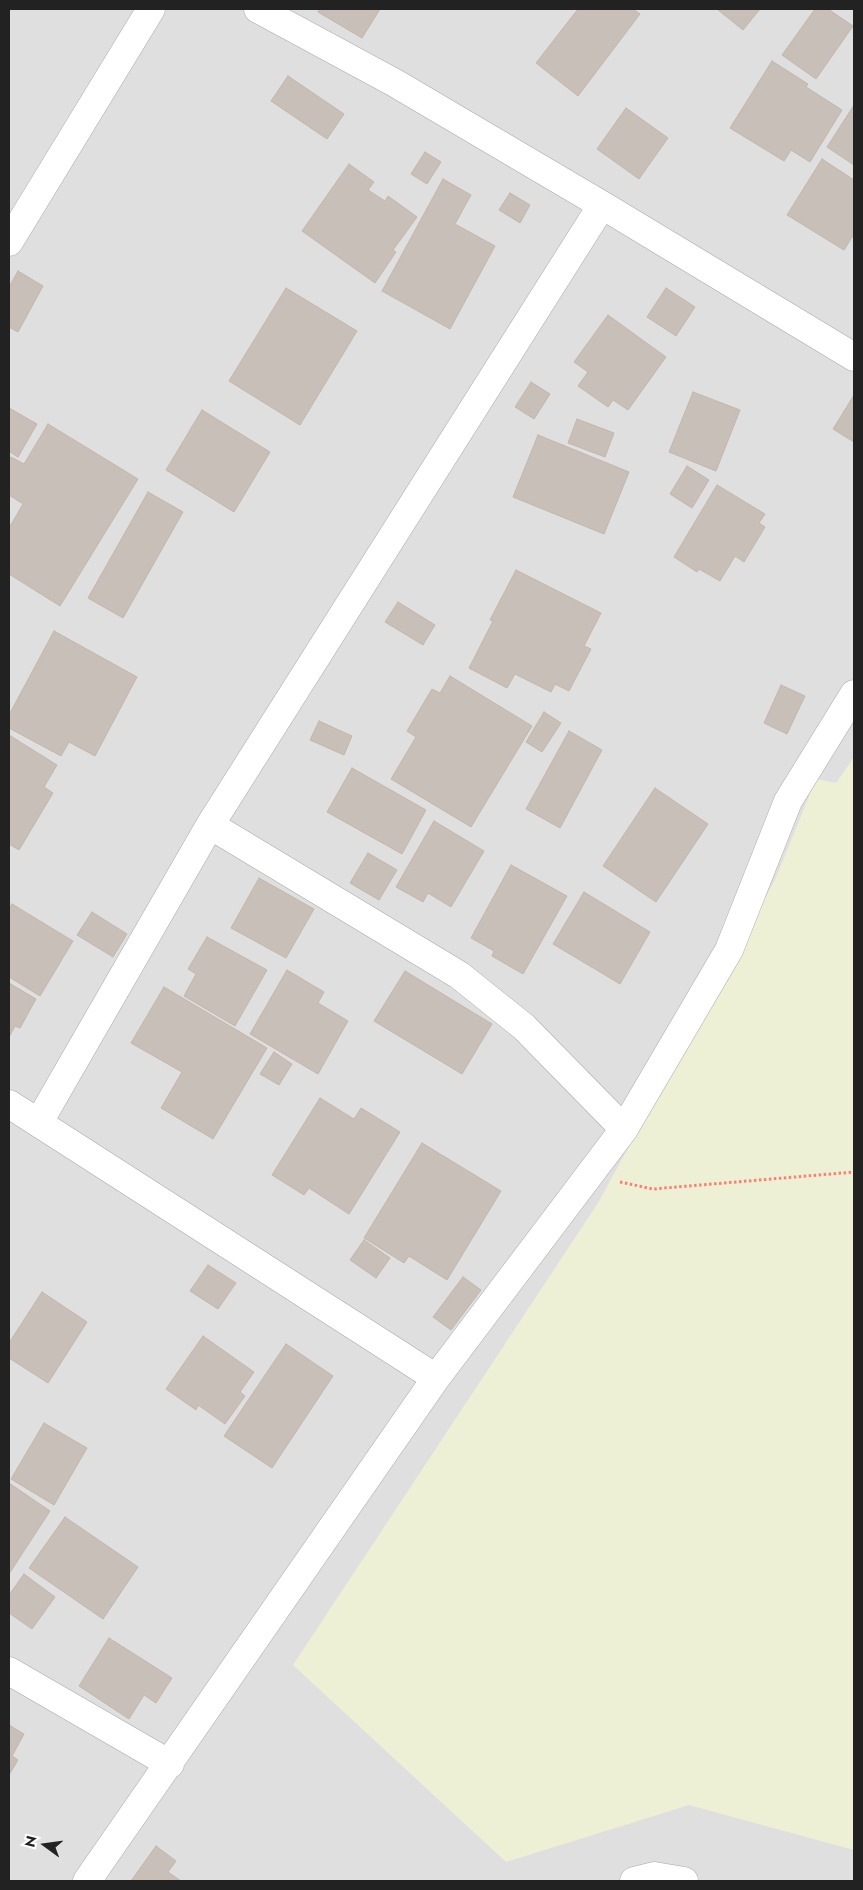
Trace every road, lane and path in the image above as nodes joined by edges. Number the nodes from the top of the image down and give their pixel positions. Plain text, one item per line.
1 (151, 9) edge
2 (258, 9) edge
3 (602, 205) junction
4 (9, 242) edge
5 (854, 358) edge
6 (854, 694) edge
7 (210, 825) junction
8 (9, 1104) edge
9 (39, 1122) junction
10 (624, 1129) junction
11 (854, 1172) edge
12 (590, 1175) junction
13 (436, 1378) junction
14 (9, 1671) edge
15 (170, 1764) junction
16 (87, 1881) edge
17 (634, 1881) edge
18 (684, 1881) edge

1 - 4 street
2 - 3 street
3 - 5 street
3 - 7 street
6 - 10 street
7 - 9 street
7 - 10 street
8 - 9 street
9 - 13 street
10 - 12 street
11 - 12 path
12 - 13 street
13 - 15 street
14 - 15 street
15 - 16 street
17 - 18 street

